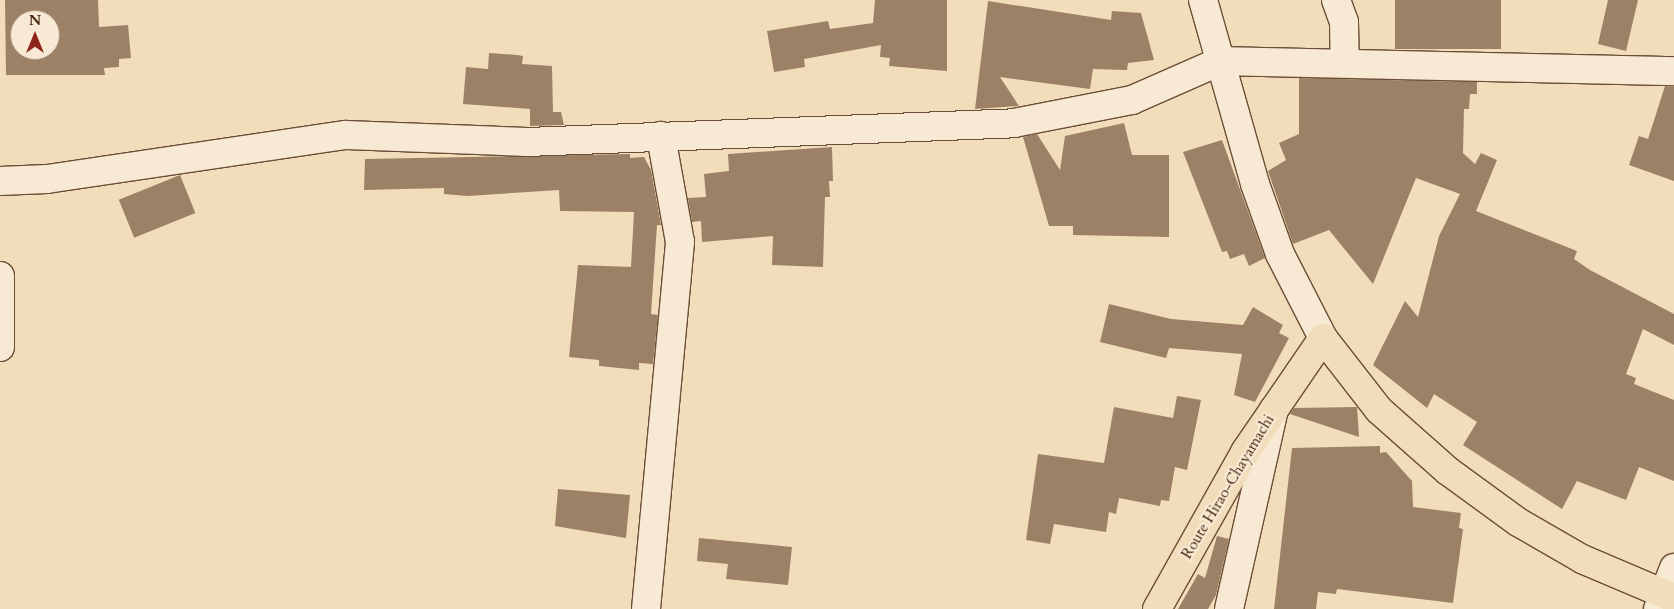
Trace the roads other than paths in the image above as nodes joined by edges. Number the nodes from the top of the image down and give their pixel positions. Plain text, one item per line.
1 (1203, 0) edge
2 (1336, 0) edge
3 (1221, 61) junction
4 (1345, 62) junction
5 (1674, 71) edge
6 (661, 136) junction
7 (0, 181) edge
8 (0, 276) edge
9 (1323, 338) junction
10 (0, 346) edge
11 (1274, 409) junction
12 (1674, 568) edge
13 (1665, 601) edge
14 (646, 609) edge
15 (1157, 609) edge
16 (1229, 609) edge

1 - 3 street
2 - 4 street
3 - 4 street
3 - 6 street
3 - 9 street
4 - 5 street
6 - 7 street
6 - 14 street
8 - 10 street
9 - 11 main road, Route Hirao-Chayamachi
9 - 13 main road
11 - 15 main road, Route Hirao-Chayamachi
11 - 16 street
12 - 13 street

